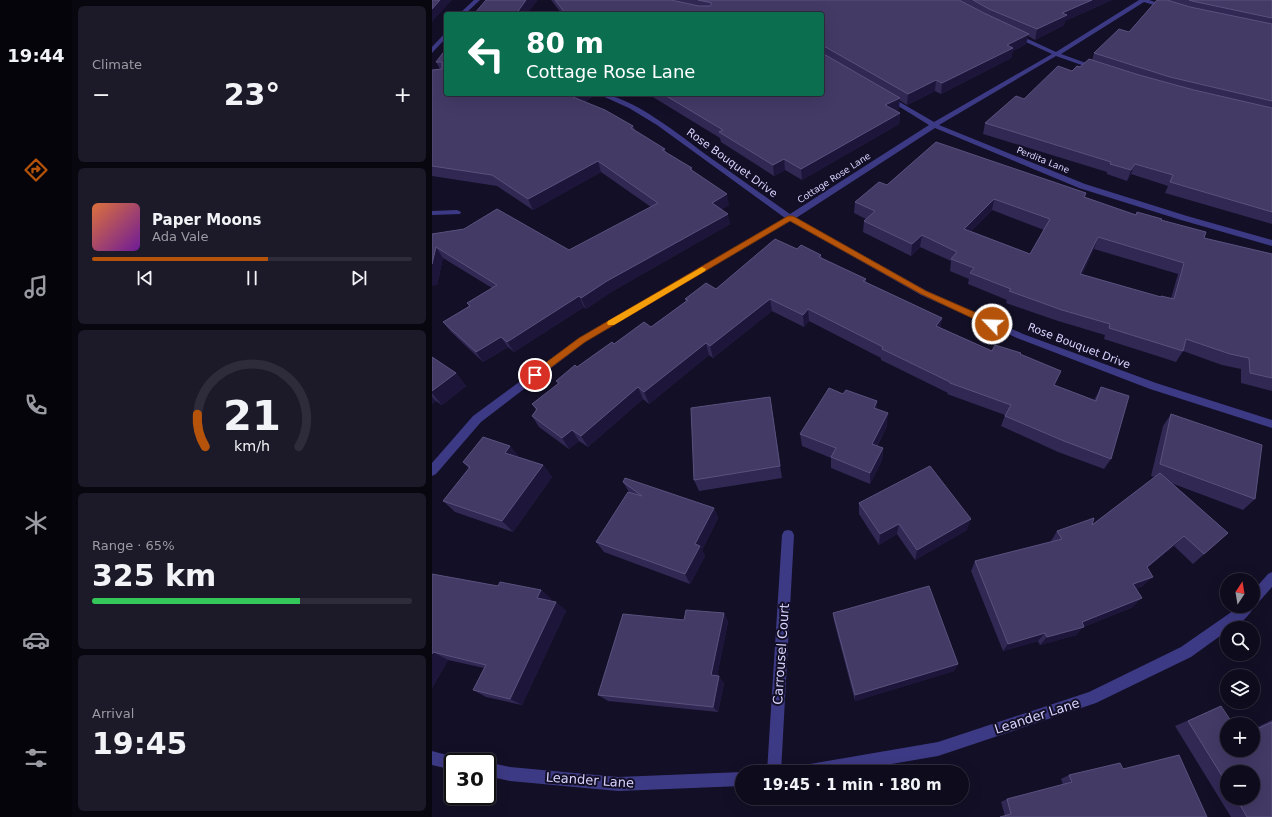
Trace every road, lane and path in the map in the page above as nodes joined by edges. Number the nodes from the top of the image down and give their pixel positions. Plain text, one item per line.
1 (477, 0) edge
2 (1143, 0) edge
3 (1173, 9) edge
4 (464, 12) edge
5 (1009, 33) edge
6 (444, 37) edge
7 (432, 52) edge
8 (1056, 54) junction
9 (1104, 71) edge
10 (881, 94) edge
11 (606, 96) edge
12 (934, 125) junction
13 (456, 212) dead end
14 (432, 213) edge
15 (790, 218) junction
16 (1272, 243) edge
17 (1272, 424) edge
18 (432, 471) edge
19 (788, 535) dead end
20 (1272, 578) edge
21 (1260, 592) edge
22 (1242, 613) edge
23 (432, 758) edge
24 (444, 760) edge
25 (774, 765) edge
26 (845, 765) edge
27 (496, 771) edge
28 (735, 779) edge

1 - 4 street
2 - 3 street
2 - 8 street, Cottage Rose Lane
5 - 8 street
6 - 7 street
8 - 9 street
8 - 12 street, Cottage Rose Lane
10 - 12 street, Perdita Lane
11 - 15 street, Rose Bouquet Drive
12 - 15 street, Cottage Rose Lane
12 - 16 street, Perdita Lane
13 - 14 street
15 - 17 street, Rose Bouquet Drive
15 - 18 street, Cottage Rose Lane
19 - 25 street, Carrousel Court
20 - 21 street
22 - 26 street, Leander Lane
23 - 24 street
27 - 28 street, Leander Lane

